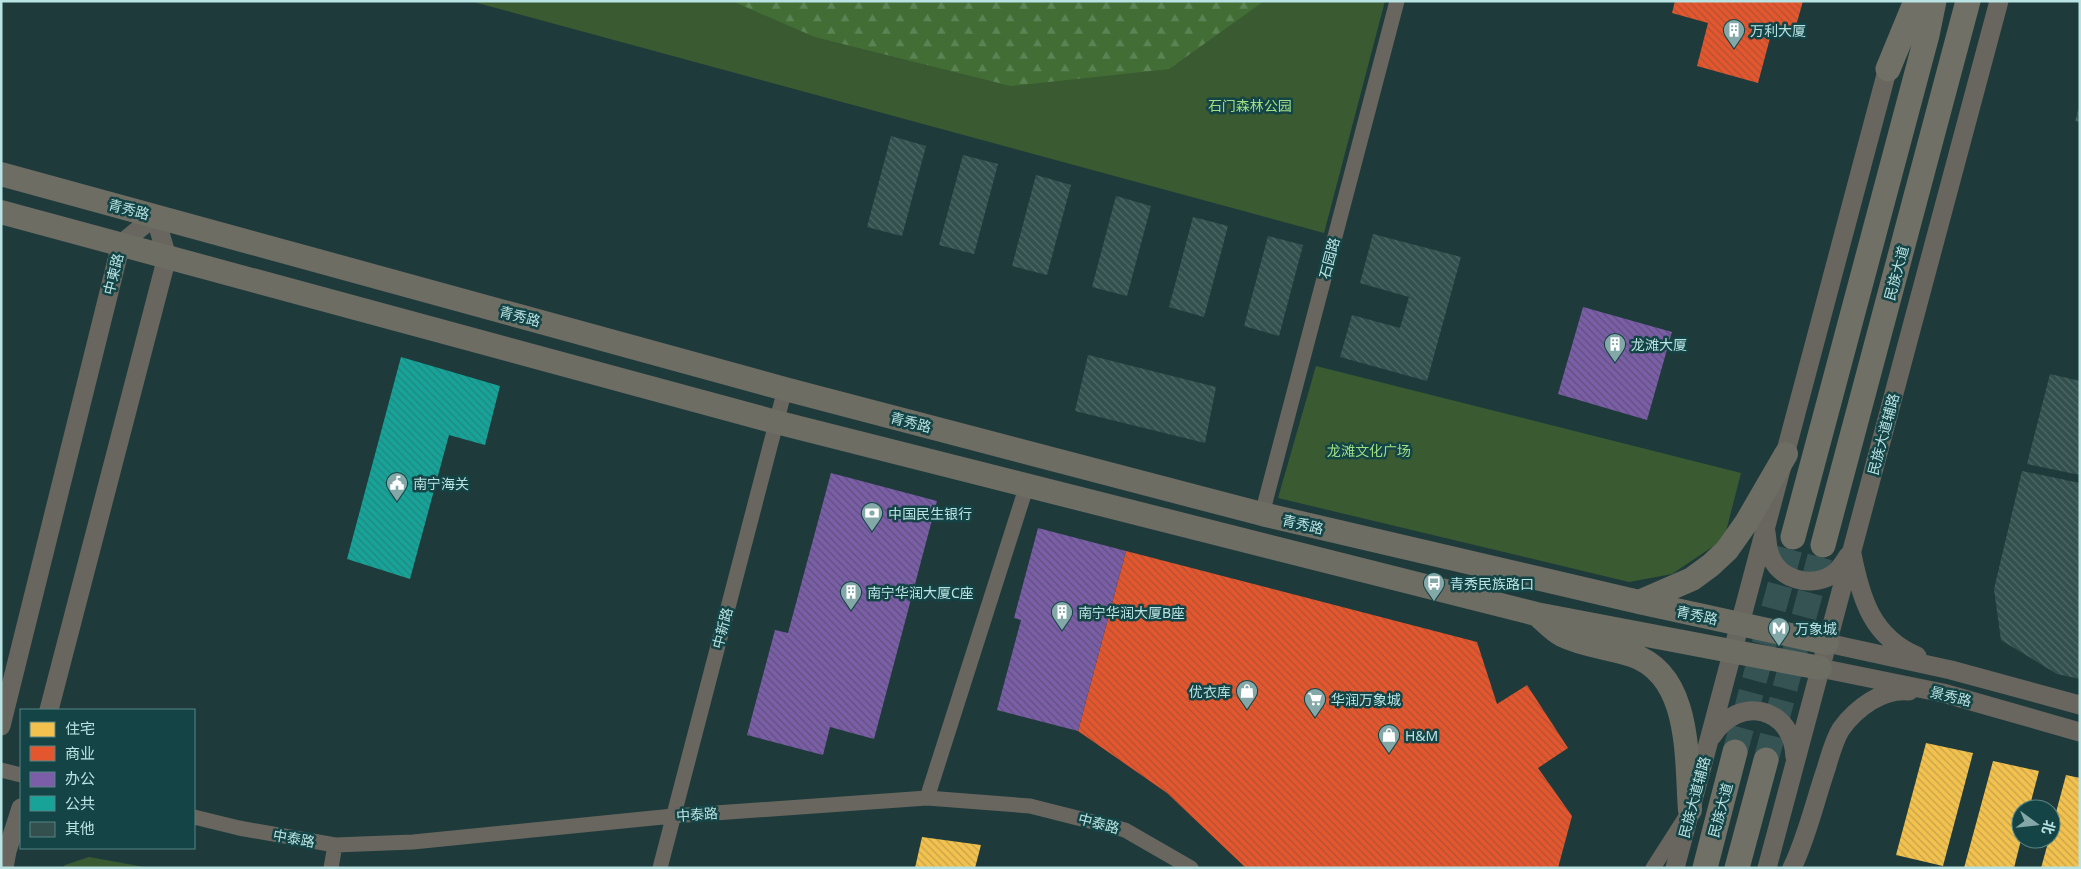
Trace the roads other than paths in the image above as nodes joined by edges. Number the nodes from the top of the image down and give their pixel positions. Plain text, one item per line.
1 (1397, 1) edge
2 (1904, 1) edge
3 (1916, 1) edge
4 (1934, 1) edge
5 (1968, 1) edge
6 (1999, 1) edge
7 (1888, 69) junction
8 (1, 174) edge
9 (1, 212) edge
10 (155, 216) junction
11 (121, 244) junction
12 (167, 257) junction
13 (785, 389) junction
14 (776, 422) junction
15 (1786, 454) junction
16 (1027, 485) junction
17 (1262, 514) junction
18 (1766, 527) junction
19 (1793, 537) tunnel mouth
20 (1823, 545) tunnel mouth
21 (1852, 551) junction
22 (1639, 602) junction
23 (1536, 614) junction
24 (1740, 624) junction
25 (1827, 643) junction
26 (1733, 651) junction
27 (1820, 668) junction
28 (1951, 670) junction
29 (1943, 693) junction
30 (2080, 705) edge
31 (49, 709) edge
32 (1, 726) edge
33 (2080, 732) edge
34 (1709, 741) junction
35 (1735, 752) tunnel mouth
36 (1766, 760) tunnel mouth
37 (1795, 763) junction
38 (1, 770) edge
39 (20, 775) edge
40 (927, 798) junction
41 (1690, 810) junction
42 (20, 811) edge
43 (673, 816) junction
44 (195, 817) edge
45 (336, 845) junction
46 (4, 868) edge
47 (331, 868) edge
48 (660, 868) edge
49 (1191, 868) edge
50 (1653, 868) edge
51 (1675, 868) edge
52 (1705, 868) edge
53 (1737, 868) edge
54 (1767, 868) edge
55 (1792, 868) edge

1 - 17 street, 石园路
2 - 7 street, 民族大道辅路
3 - 7 highway
4 - 19 highway
5 - 20 highway, 民族大道
6 - 21 street, 民族大道辅路
7 - 15 street, 民族大道辅路
8 - 10 main road, 青秀路
9 - 11 main road, 青秀路
10 - 11 street, 中柬路
10 - 12 street
10 - 13 main road, 青秀路
11 - 12 main road, 青秀路
11 - 32 street, 中柬路
12 - 14 main road, 青秀路
12 - 31 street
13 - 14 street, 中新路
13 - 17 main road, 青秀路
14 - 16 main road, 青秀路
14 - 43 street, 中新路
15 - 18 street, 民族大道辅路
15 - 22 main road
16 - 23 main road, 青秀路
16 - 40 street
17 - 22 main road, 青秀路
18 - 21 street
18 - 24 street, 民族大道辅路
21 - 25 street, 民族大道辅路
21 - 28 street
22 - 24 main road, 青秀路
23 - 26 main road, 青秀路
23 - 41 main road
24 - 25 main road, 青秀路
24 - 26 street, 民族大道辅路
25 - 27 street, 民族大道辅路
25 - 28 street, 景秀路
26 - 27 main road, 青秀路
26 - 34 street, 民族大道辅路
27 - 29 street, 景秀路
27 - 37 street, 民族大道辅路
28 - 30 street, 景秀路
29 - 33 street, 景秀路
29 - 55 street
34 - 37 street
34 - 41 street, 民族大道辅路
35 - 52 highway, 民族大道
36 - 53 highway
37 - 54 street, 民族大道辅路
38 - 39 street
40 - 43 street, 中泰路
40 - 49 street, 中泰路
41 - 50 street
41 - 51 street, 民族大道辅路
42 - 46 street
43 - 45 street, 中泰路
43 - 48 street, 中新路
44 - 45 street, 中泰路
45 - 47 street

